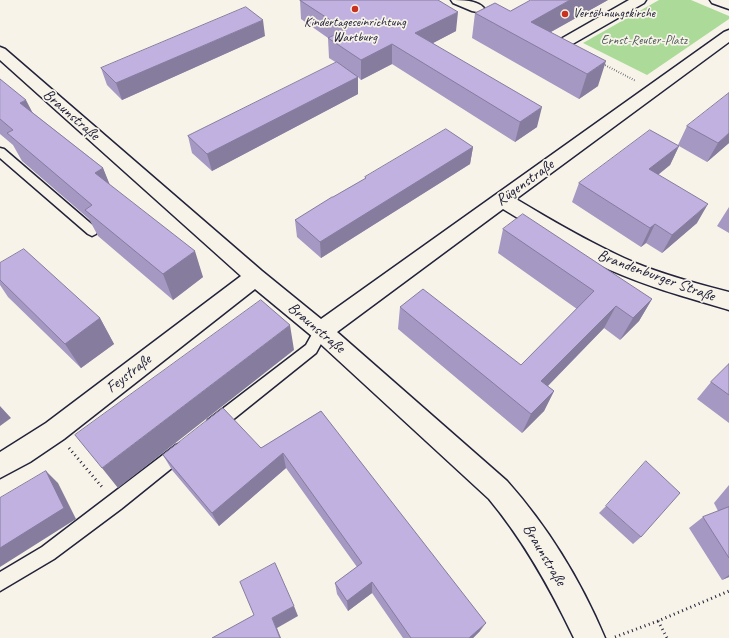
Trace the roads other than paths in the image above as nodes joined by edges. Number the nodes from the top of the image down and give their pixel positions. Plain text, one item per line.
1 (458, 0) edge
2 (639, 0) edge
3 (717, 0) edge
4 (729, 5) edge
5 (477, 8) dead end
6 (729, 35) edge
7 (564, 43) edge
8 (1, 55) edge
9 (0, 152) edge
10 (502, 200) junction
11 (92, 231) edge
12 (255, 277) junction
13 (729, 301) edge
14 (321, 331) junction
15 (0, 466) edge
16 (0, 582) edge
17 (590, 638) edge

1 - 5 street
2 - 7 street
3 - 4 street
6 - 10 street, Rügenstraße
8 - 12 street, Braunstraße
9 - 11 lane
10 - 13 street, Brandenburger Straße
10 - 14 street, Rügenstraße
12 - 14 street, Braunstraße
12 - 15 street, Feystraße
14 - 16 lane
14 - 17 street, Braunstraße

